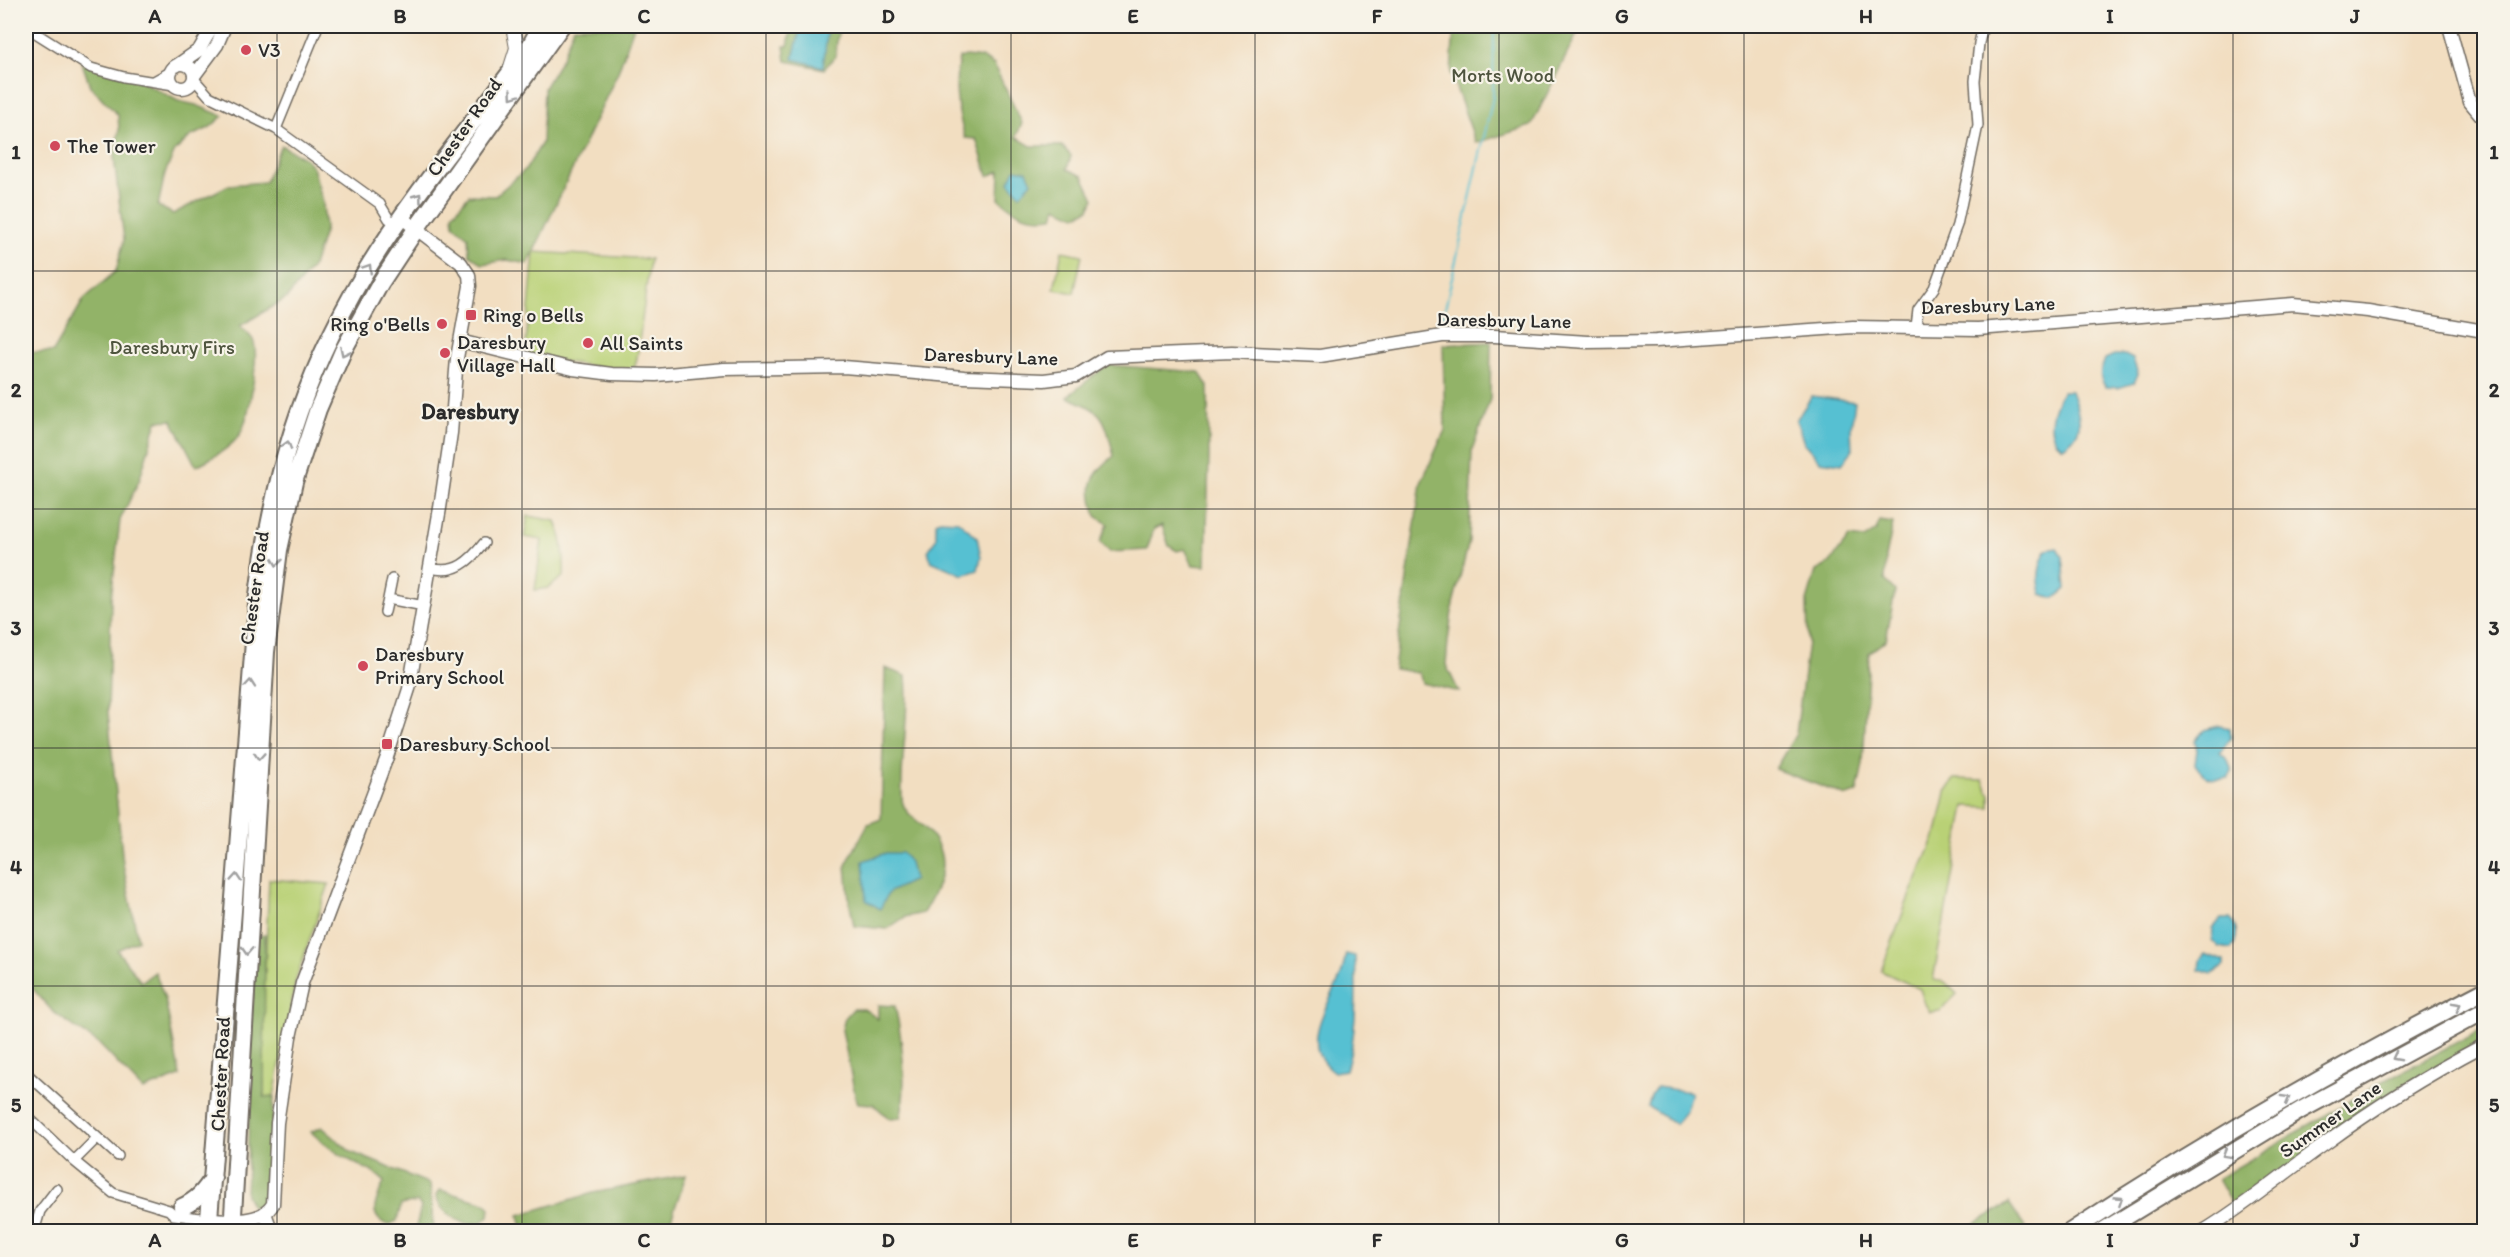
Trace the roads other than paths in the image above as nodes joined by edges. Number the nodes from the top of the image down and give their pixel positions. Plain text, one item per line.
1 (213, 26) edge
2 (225, 26) edge
3 (318, 26) edge
4 (513, 26) edge
5 (544, 26) edge
6 (561, 26) edge
7 (1983, 26) edge
8 (2449, 26) edge
9 (26, 27) edge
10 (312, 39) junction
11 (323, 43) dead end
12 (546, 46) junction
13 (173, 69) junction
14 (506, 79) junction
15 (154, 81) junction
16 (194, 82) junction
17 (174, 85) junction
18 (2484, 118) edge
19 (276, 129) junction
20 (395, 218) junction
21 (416, 229) junction
22 (1916, 327) junction
23 (2484, 331) edge
24 (460, 341) junction
25 (483, 543) dead end
26 (431, 568) junction
27 (392, 579) dead end
28 (388, 599) junction
29 (424, 606) junction
30 (385, 612) dead end
31 (2484, 992) edge
32 (2484, 1011) edge
33 (2484, 1045) edge
34 (26, 1073) edge
35 (27, 1120) edge
36 (97, 1138) junction
37 (118, 1156) dead end
38 (74, 1161) junction
39 (213, 1178) junction
40 (57, 1189) dead end
41 (175, 1209) junction
42 (261, 1214) junction
43 (221, 1220) edge
44 (34, 1232) edge
45 (272, 1232) edge
46 (2070, 1232) edge
47 (2101, 1232) edge
48 (2202, 1232) edge

1 - 13 main road
2 - 16 main road
3 - 10 street
4 - 14 main road
5 - 12 main road
5 - 14 highway, Chester Road
6 - 12 highway, Chester Road
7 - 22 street
8 - 18 main road
9 - 15 street
10 - 11 street
10 - 19 street
12 -> 21 highway, Chester Road
13 - 15 street
13 - 16 main road
13 - 17 main road
20 -> 14 highway, Chester Road
15 - 17 street
16 - 17 main road
16 - 19 street
19 - 20 street
20 - 21 main road
39 -> 20 highway, Chester Road
21 - 24 main road
21 -> 43 highway, Chester Road
22 - 23 main road, Daresbury Lane
22 - 24 main road, Daresbury Lane
24 - 26 main road
25 - 26 street
26 - 29 main road
27 - 28 street
28 - 29 street
28 - 30 street
29 - 42 main road
46 -> 31 highway
32 -> 47 highway
33 - 48 main road, Summer Lane
34 - 36 street
35 - 38 street
36 - 37 street
36 - 38 street
38 - 41 street
39 - 41 highway
39 - 43 highway, Chester Road
40 - 44 street
41 - 43 street
42 - 43 main road
42 - 45 main road

